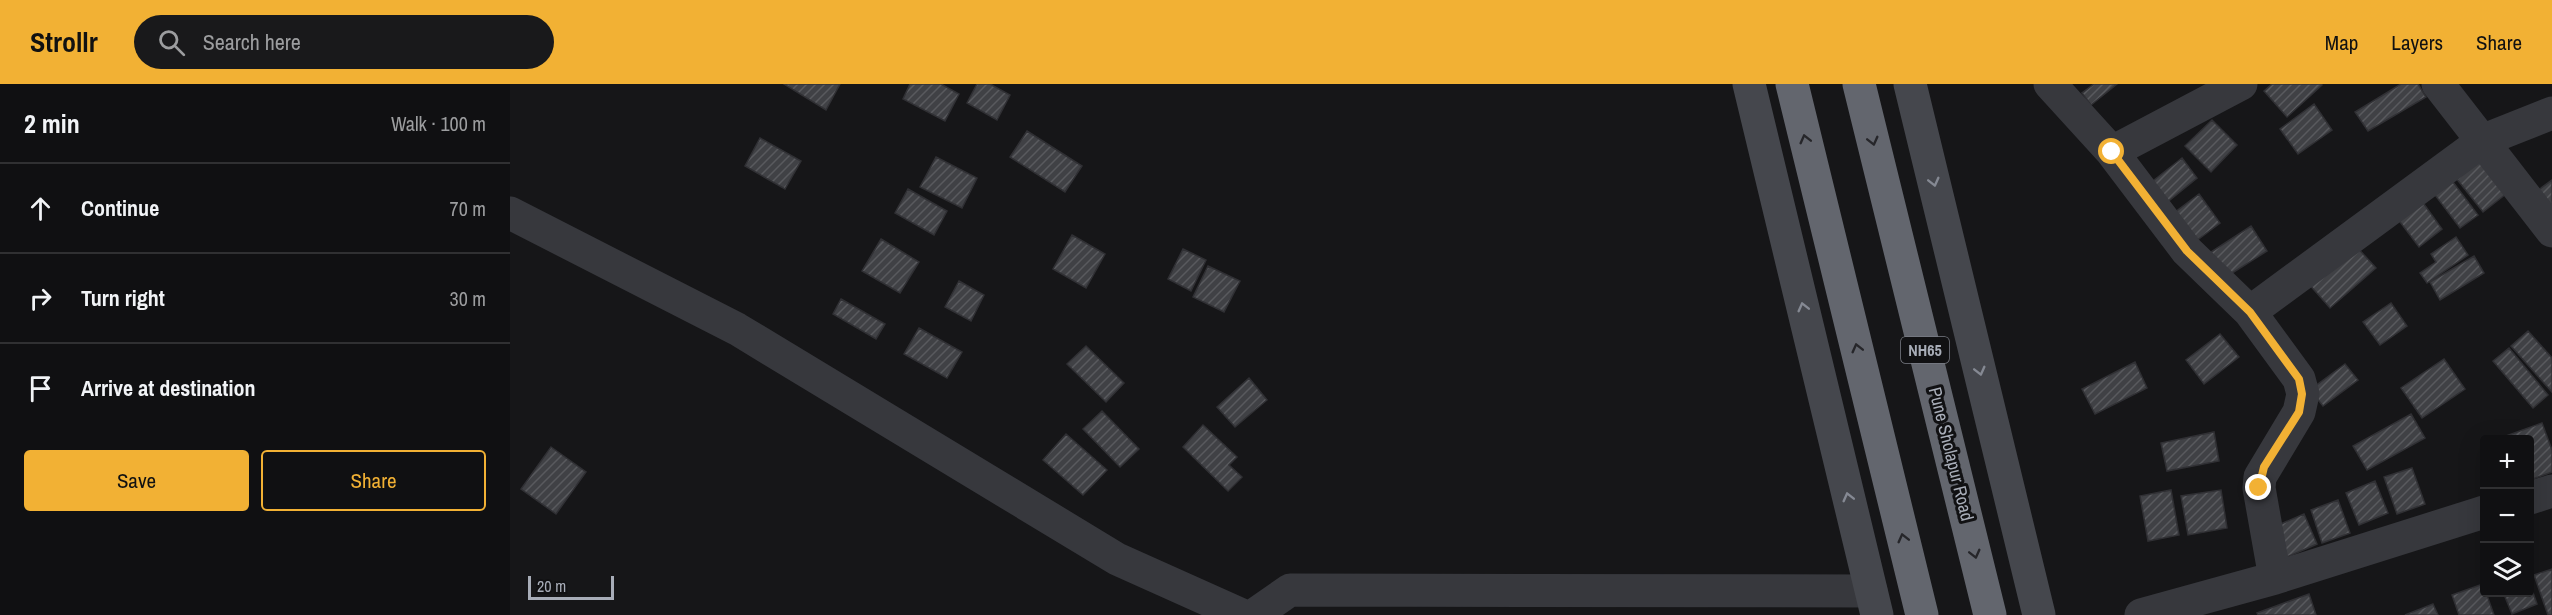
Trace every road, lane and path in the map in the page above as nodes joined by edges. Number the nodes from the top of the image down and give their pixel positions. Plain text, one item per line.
1 (1749, 84) edge
2 (1792, 84) edge
3 (1859, 84) edge
4 (1910, 84) edge
5 (2050, 84) edge
6 (2241, 84) edge
7 (2438, 84) edge
8 (2552, 113) edge
9 (2484, 140) junction
10 (2112, 152) junction
11 (510, 213) edge
12 (2552, 231) edge
13 (2250, 312) junction
14 (2552, 491) edge
15 (2534, 496) edge
16 (2480, 513) edge
17 (2275, 578) junction
18 (1874, 603) edge
19 (1242, 615) edge
20 (1254, 615) edge
21 (1922, 615) edge
22 (1990, 615) edge
23 (2039, 615) edge
24 (2141, 615) edge

18 -> 1 street
21 -> 2 highway
3 -> 22 highway, Pune Sholapur Road / NH65
4 -> 23 street
5 - 10 street
6 - 10 street
7 - 9 street
8 - 9 street
9 - 12 street
9 - 13 street
10 - 13 street
11 - 19 street
13 - 17 street
14 - 15 street
16 - 17 street
17 - 24 street
18 - 20 street

